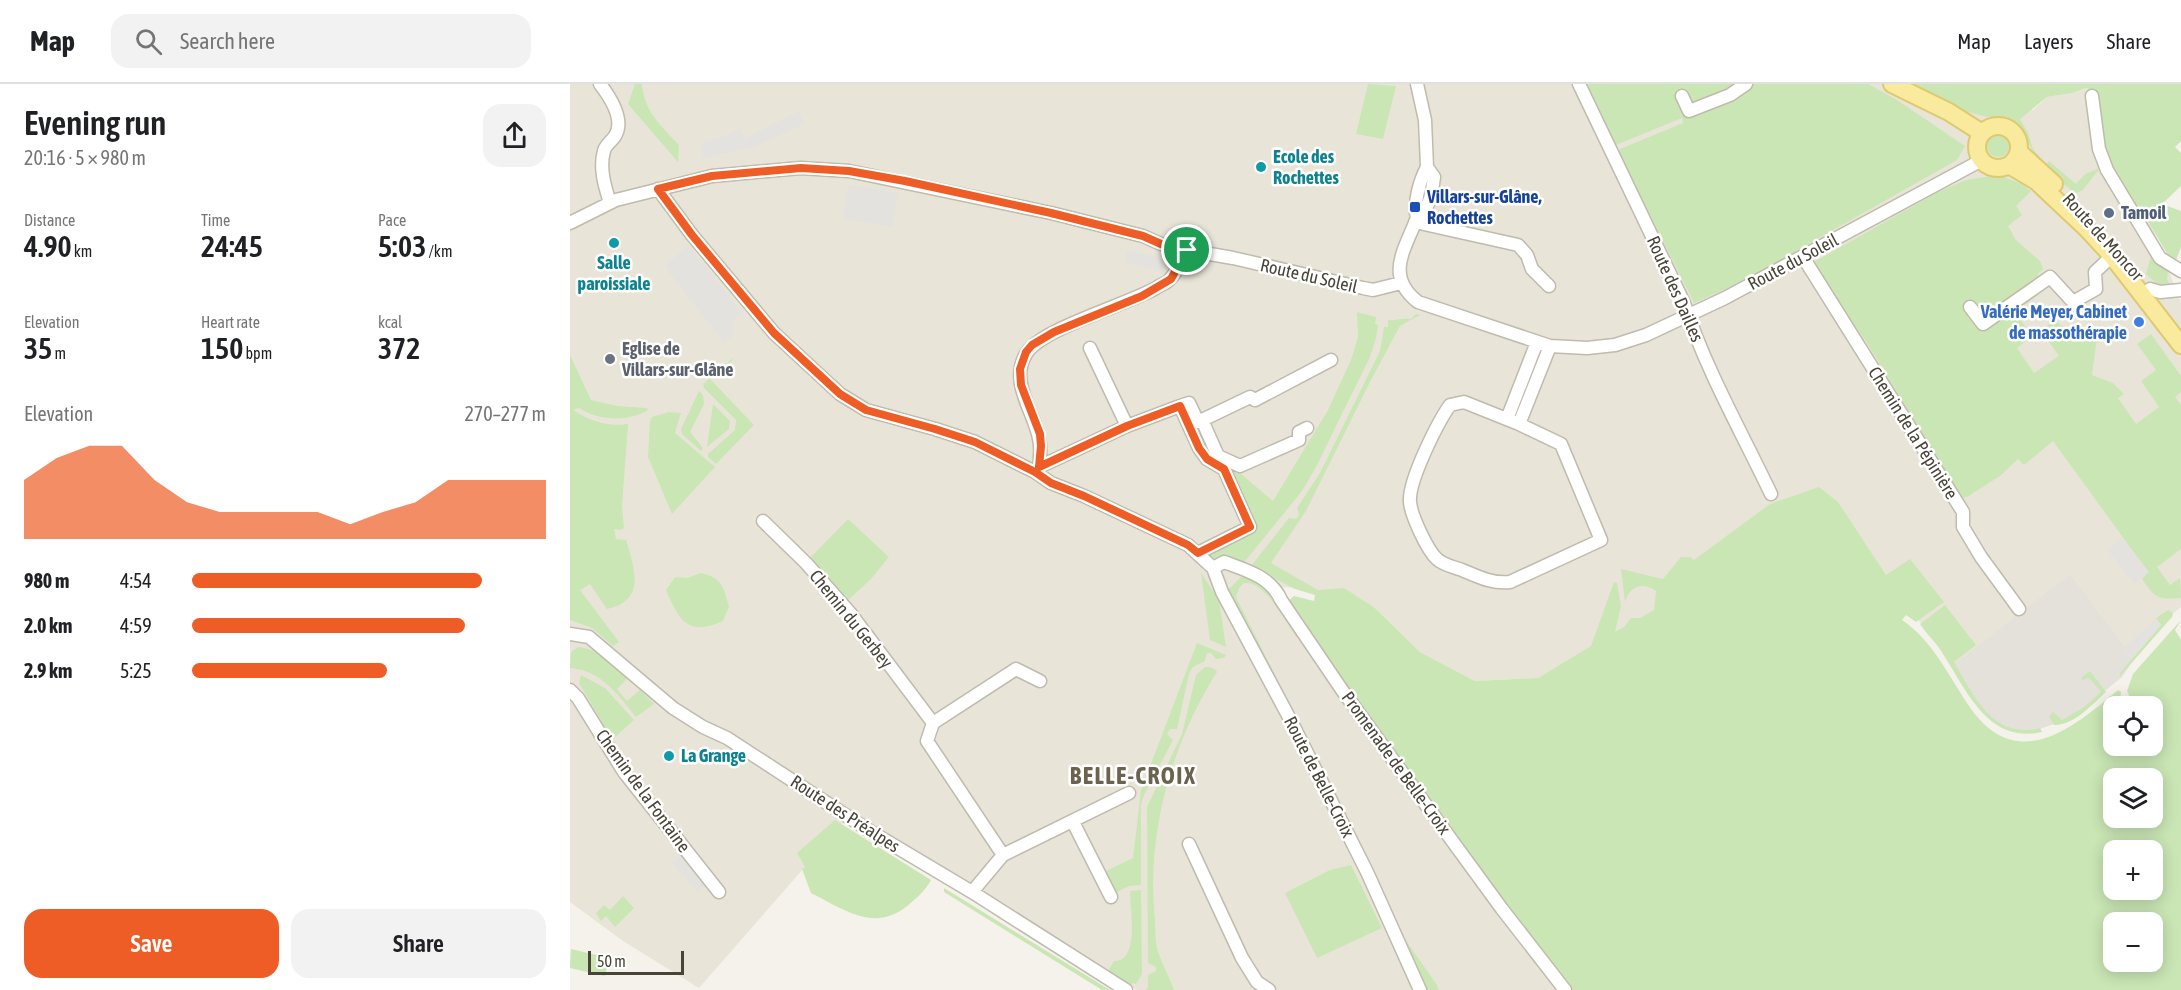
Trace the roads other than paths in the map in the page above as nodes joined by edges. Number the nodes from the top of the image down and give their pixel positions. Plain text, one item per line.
1 (600, 84) edge
2 (1417, 84) edge
3 (1579, 84) edge
4 (1746, 84) edge
5 (1892, 84) edge
6 (1682, 96) dead end
7 (2092, 96) dead end
8 (1983, 133) junction
9 (2014, 158) junction
10 (1982, 160) junction
11 (658, 189) junction
12 (610, 203) junction
13 (1416, 220) junction
14 (570, 223) edge
15 (1187, 250) junction
16 (2112, 256) junction
17 (1803, 257) junction
18 (2181, 271) edge
19 (1401, 283) junction
20 (1549, 286) dead end
21 (2150, 289) junction
22 (2181, 290) edge
23 (1970, 307) dead end
24 (1688, 317) junction
25 (2181, 328) edge
26 (1537, 342) junction
27 (2181, 345) edge
28 (1550, 346) junction
29 (1090, 348) dead end
30 (1332, 360) dead end
31 (1180, 406) junction
32 (1202, 420) junction
33 (1513, 421) junction
34 (1127, 426) junction
35 (1307, 428) dead end
36 (1037, 470) junction
37 (1771, 494) dead end
38 (763, 521) dead end
39 (1198, 553) junction
40 (1213, 568) junction
41 (2019, 609) dead end
42 (570, 634) edge
43 (1040, 681) dead end
44 (570, 690) edge
45 (933, 723) junction
46 (1129, 793) dead end
47 (1073, 822) junction
48 (1189, 844) dead end
49 (1003, 855) junction
50 (719, 891) dead end
51 (972, 892) junction
52 (1111, 897) dead end
53 (1126, 990) edge
54 (1269, 990) edge
55 (1420, 990) edge
56 (1565, 990) edge

1 - 12 street
2 - 13 street
3 - 24 street, Route des Dailles
4 - 6 street
5 - 8 main road
7 - 18 street
8 - 9 main road
8 - 10 main road
9 - 10 main road
9 - 16 main road, Route de Moncor
9 - 21 main road, Route de Moncor
10 - 17 street, Route du Soleil
11 - 12 street, Route du Soleil
11 - 15 street, Route du Soleil
11 - 36 street
12 - 14 street, Route du Soleil
13 - 19 street
13 - 20 street
15 - 19 street, Route du Soleil
15 - 36 street
16 - 23 street, Route de Moncor
16 - 27 main road, Route de Moncor
17 - 24 street, Route du Soleil
17 - 41 street, Chemin de la Pépinière
19 - 26 street, Route du Soleil
21 - 22 street
21 - 25 main road, Route de Moncor
24 - 28 street, Route du Soleil
24 - 37 street, Route des Dailles
26 - 28 street, Route du Soleil
26 - 33 street
28 - 33 street
29 - 34 street
30 - 32 street
31 - 32 street
31 - 34 street
31 - 39 street
32 - 35 street
33 - 33 street
34 - 36 street
36 - 39 street
38 - 45 street, Chemin du Gerbey
39 - 40 street
40 - 55 street, Route de Belle-Croix
40 - 56 street, Promenade de Belle-Croix
42 - 51 street, Route des Préalpes
43 - 45 street
44 - 50 street, Chemin de la Fontaine
45 - 49 street
46 - 47 street
47 - 49 street
47 - 52 street
48 - 54 street
49 - 51 street
51 - 53 street, Route des Préalpes

